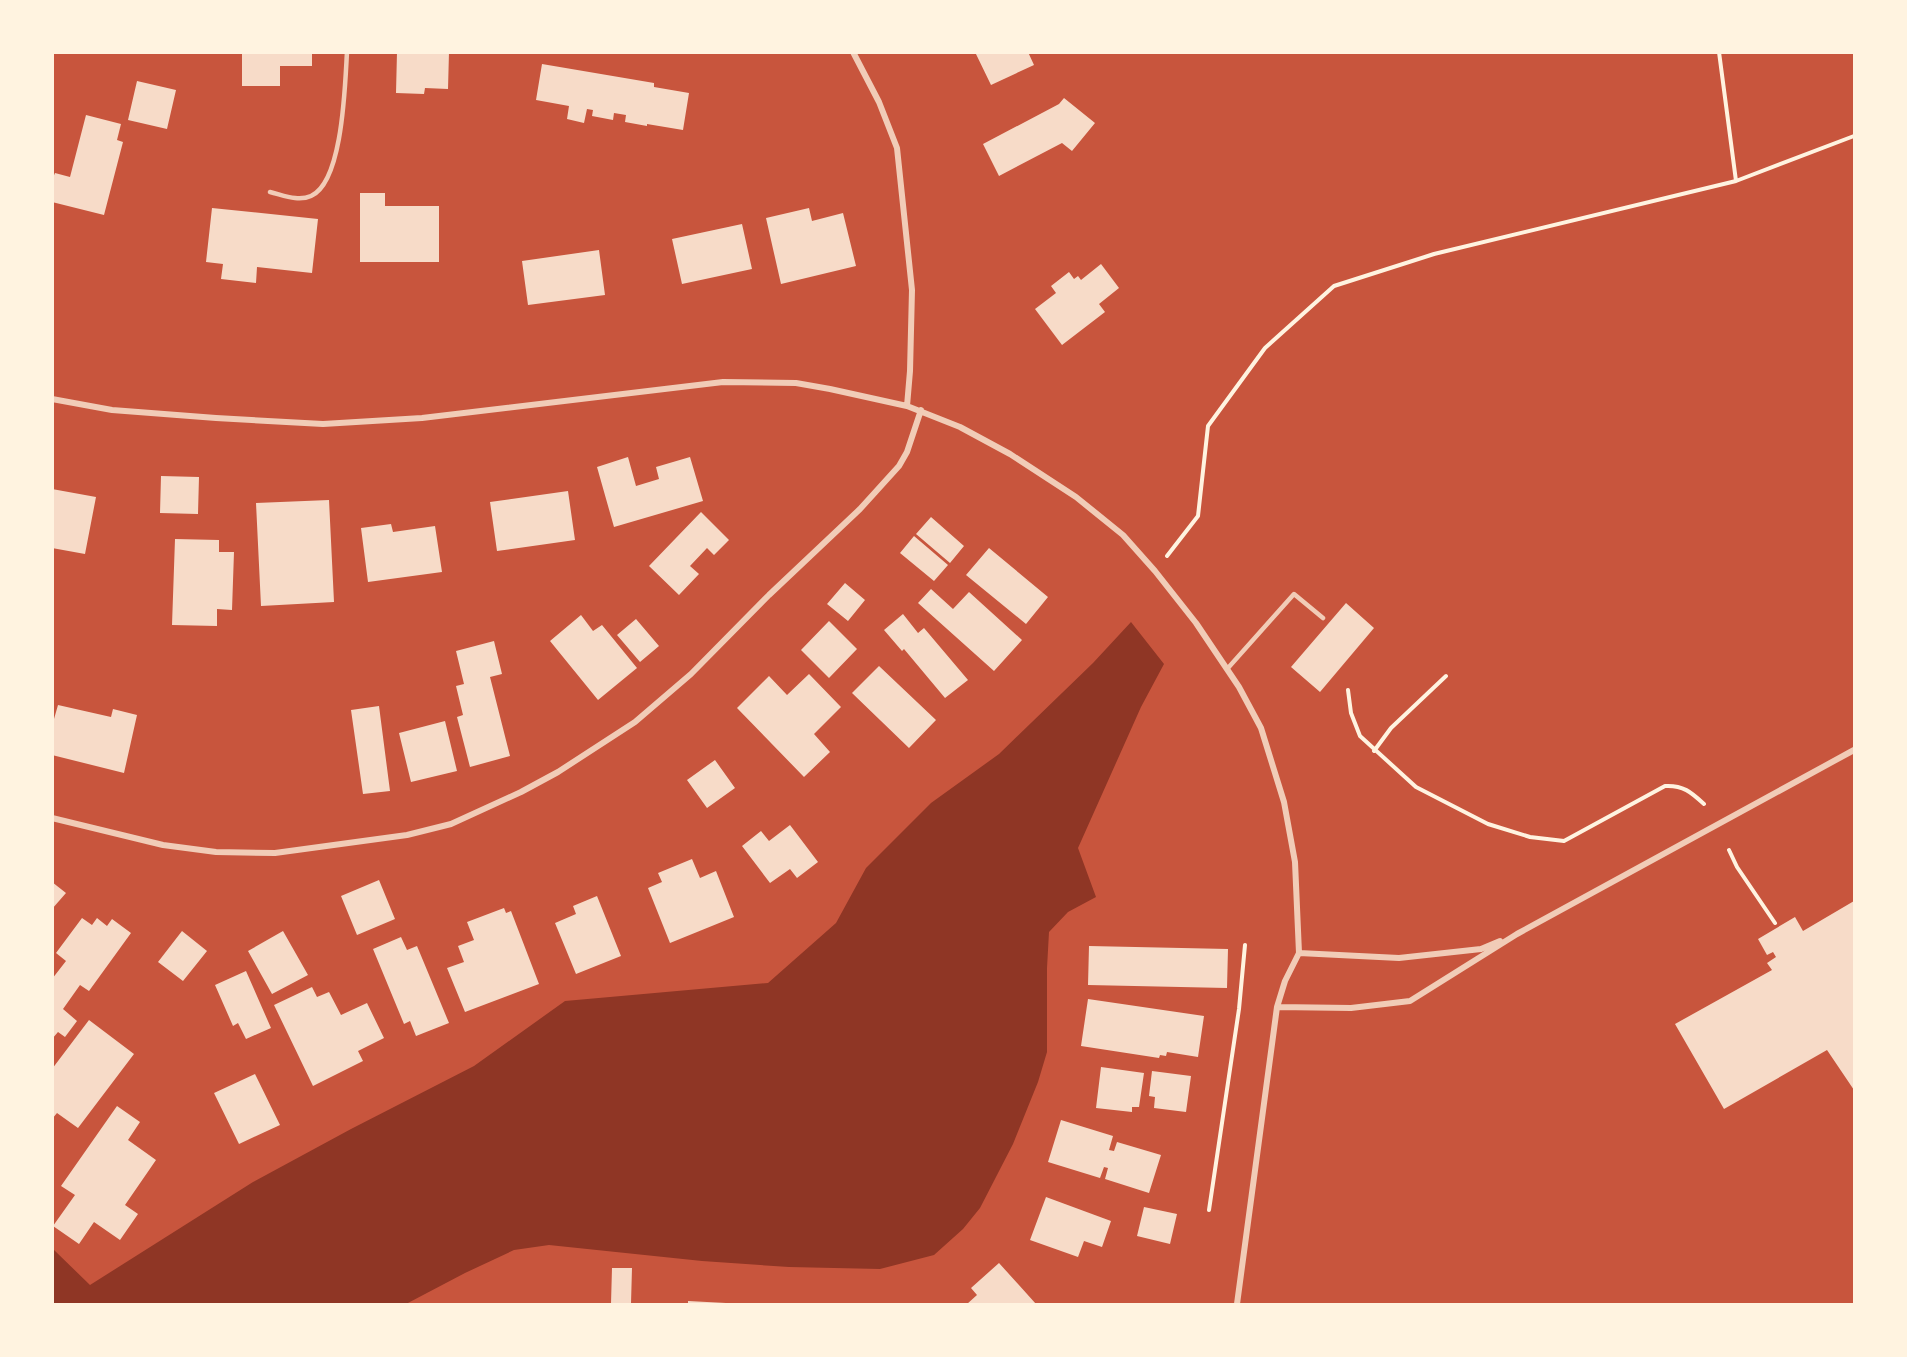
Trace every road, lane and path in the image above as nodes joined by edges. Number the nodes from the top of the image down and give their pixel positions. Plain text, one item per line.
1 (347, 52) edge
2 (853, 52) edge
3 (1719, 52) edge
4 (1854, 136) edge
5 (1736, 181) junction
6 (270, 192) dead end
7 (52, 399) edge
8 (906, 406) junction
9 (921, 410) junction
10 (1155, 571) junction
11 (1323, 618) dead end
12 (1228, 668) junction
13 (1446, 676) dead end
14 (1348, 690) dead end
15 (1854, 750) edge
16 (1374, 751) junction
17 (1704, 804) dead end
18 (52, 818) edge
19 (1729, 850) dead end
20 (1775, 923) dead end
21 (1517, 934) junction
22 (1245, 945) dead end
23 (1299, 953) junction
24 (1277, 1007) junction
25 (1209, 1209) dead end
26 (1237, 1305) edge

1 - 6 lane
2 - 8 street
3 - 5 path
4 - 5 path
5 - 10 path
7 - 8 street
8 - 9 street
9 - 10 street
9 - 18 street
10 - 12 street
11 - 12 lane
12 - 23 street
13 - 16 path
14 - 16 path
15 - 21 street
16 - 17 path
19 - 20 path
21 - 23 street
21 - 24 street
22 - 25 path
23 - 24 street
24 - 26 street

